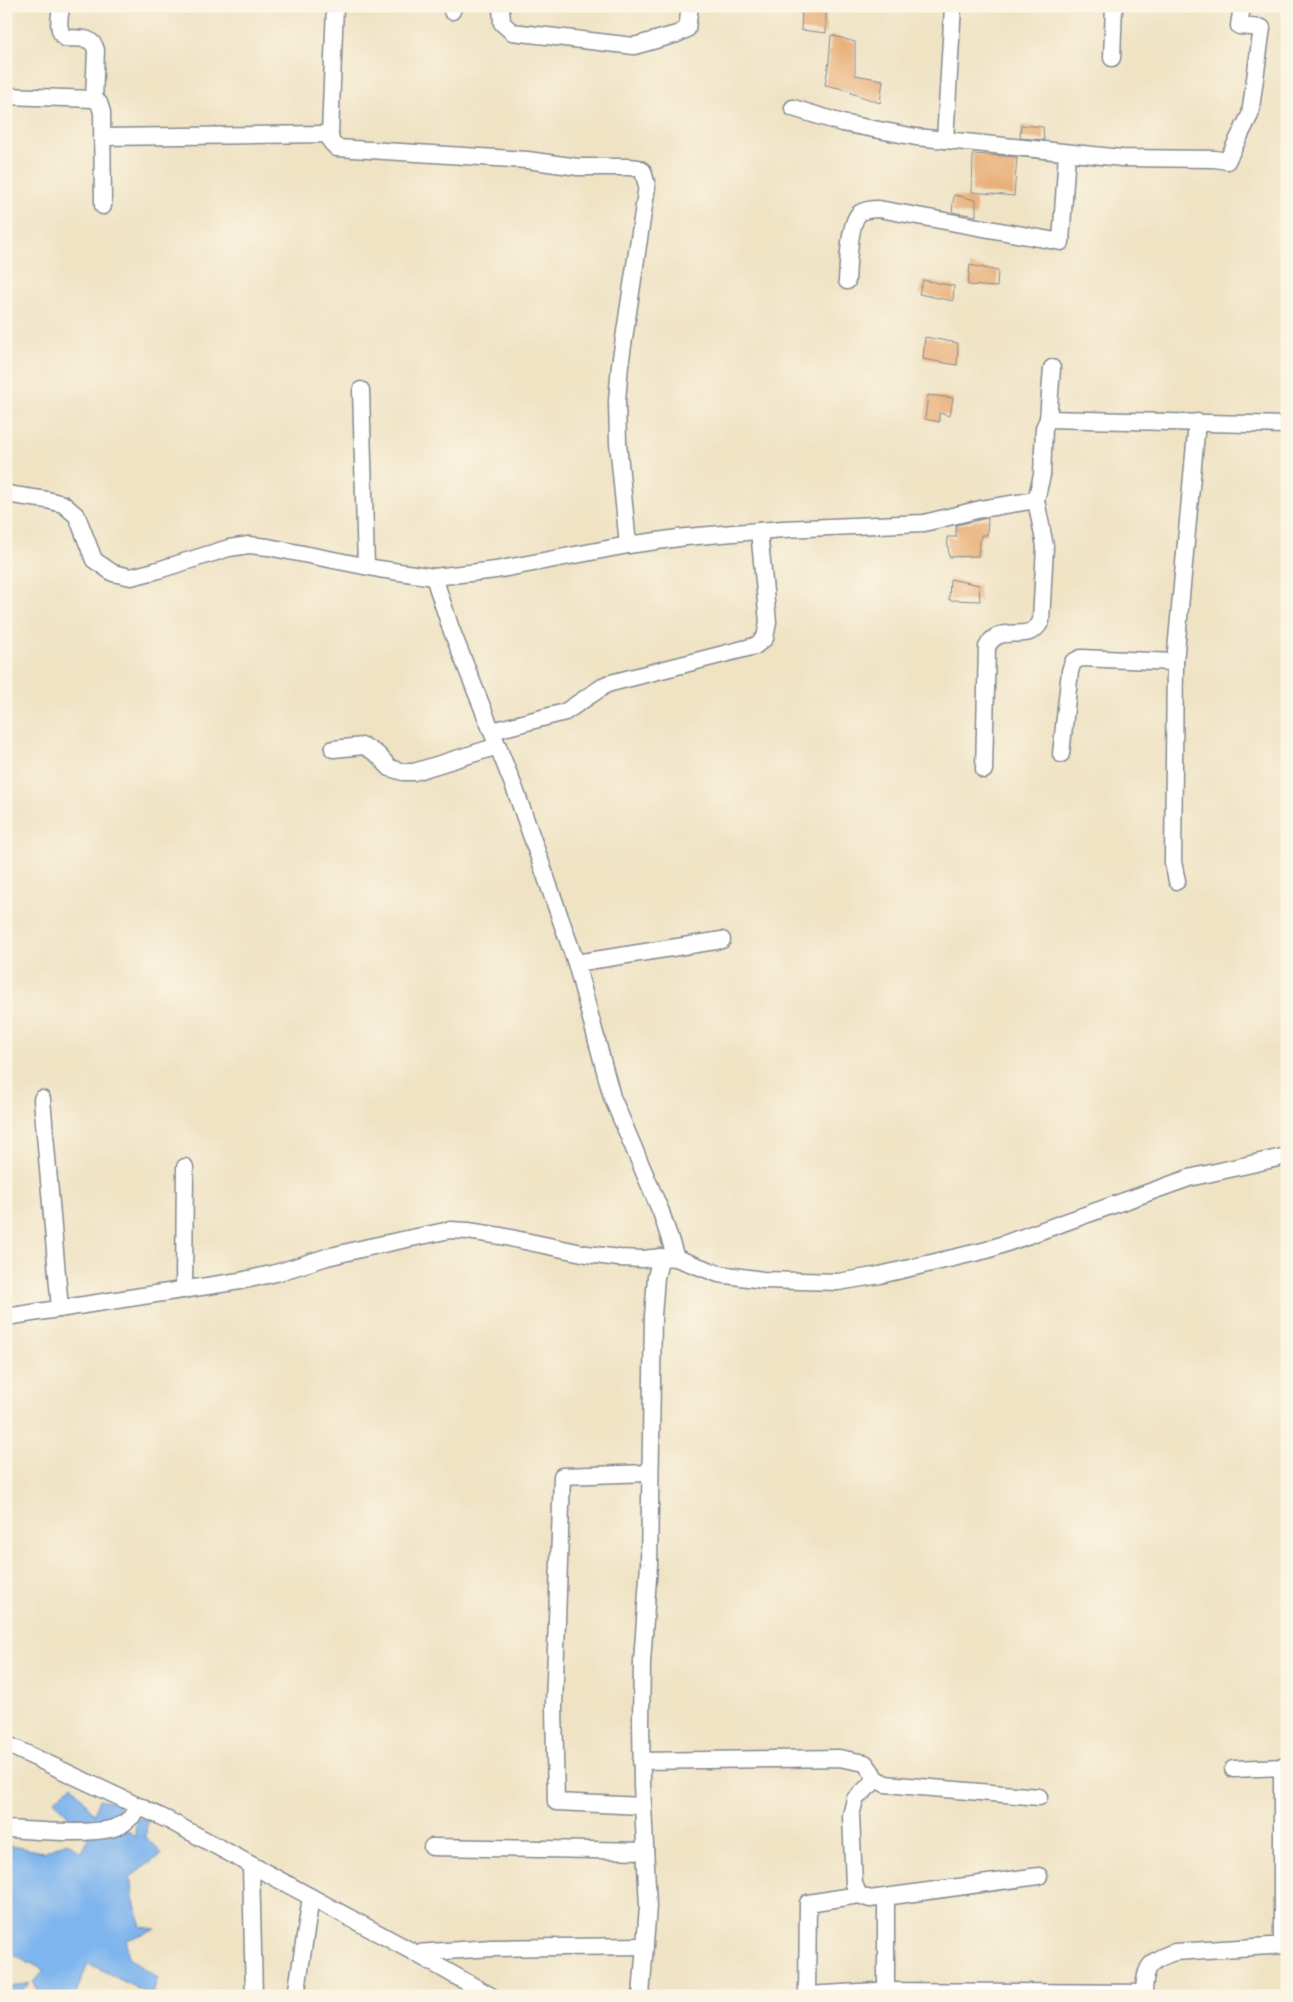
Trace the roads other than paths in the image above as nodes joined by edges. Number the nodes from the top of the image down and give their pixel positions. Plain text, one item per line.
1 (61, 6) edge
2 (335, 6) edge
3 (501, 6) edge
4 (690, 6) edge
5 (954, 6) edge
6 (1114, 6) edge
7 (1242, 6) edge
8 (1112, 58) dead end
9 (6, 96) edge
10 (94, 99) junction
11 (793, 108) dead end
12 (330, 134) junction
13 (102, 136) junction
14 (945, 140) junction
15 (1067, 152) junction
16 (103, 206) dead end
17 (847, 281) dead end
18 (1052, 368) dead end
19 (361, 390) dead end
20 (1048, 419) junction
21 (1197, 422) junction
22 (1287, 425) edge
23 (6, 494) edge
24 (1036, 500) junction
25 (759, 531) junction
26 (628, 545) junction
27 (366, 566) junction
28 (434, 577) junction
29 (1175, 662) junction
30 (495, 739) junction
31 (333, 749) dead end
32 (1061, 754) dead end
33 (984, 770) dead end
34 (1177, 881) dead end
35 (722, 940) dead end
36 (576, 963) junction
37 (42, 1099) dead end
38 (1287, 1156) edge
39 (185, 1167) dead end
40 (669, 1257) junction
41 (184, 1290) junction
42 (60, 1309) junction
43 (6, 1317) edge
44 (650, 1473) junction
45 (6, 1744) edge
46 (641, 1760) junction
47 (1284, 1767) edge
48 (1232, 1769) dead end
49 (877, 1779) junction
50 (1040, 1797) dead end
51 (643, 1806) junction
52 (142, 1808) junction
53 (6, 1830) edge
54 (432, 1848) dead end
55 (645, 1851) junction
56 (252, 1865) junction
57 (1039, 1876) dead end
58 (859, 1895) junction
59 (311, 1897) junction
60 (886, 1897) junction
61 (1284, 1945) edge
62 (645, 1946) junction
63 (415, 1953) junction
64 (886, 1991) junction
65 (1144, 1994) edge
66 (254, 1996) edge
67 (296, 1996) edge
68 (491, 1996) edge
69 (640, 1996) edge

1 - 10 street
2 - 12 street
3 - 4 street
5 - 14 street
6 - 8 street
7 - 15 street
9 - 10 street
10 - 13 street
11 - 14 street
12 - 13 street
12 - 26 street
13 - 16 street
14 - 15 street
15 - 17 street
18 - 20 street
19 - 27 street
20 - 21 street
20 - 24 street
21 - 22 street
21 - 29 street
23 - 27 street
24 - 25 street
24 - 33 street
25 - 26 street
25 - 30 street
26 - 28 street
27 - 28 street
28 - 30 street
29 - 32 street
29 - 34 street
30 - 31 street
30 - 36 street
35 - 36 street
36 - 40 street
37 - 42 street
38 - 40 street
39 - 41 street
40 - 41 street
40 - 44 street
41 - 42 street
42 - 43 street
44 - 46 street
44 - 51 street
45 - 52 street
46 - 49 street
46 - 51 street
47 - 48 street
47 - 61 street
49 - 50 street
49 - 58 street
51 - 55 street
52 - 53 street
52 - 56 street
54 - 55 street
55 - 62 street
56 - 59 street
56 - 66 street
57 - 60 street
58 - 60 street
58 - 64 street
59 - 63 street
59 - 67 street
60 - 64 street
61 - 65 street
62 - 63 street
62 - 69 street
63 - 68 street
64 - 65 street

